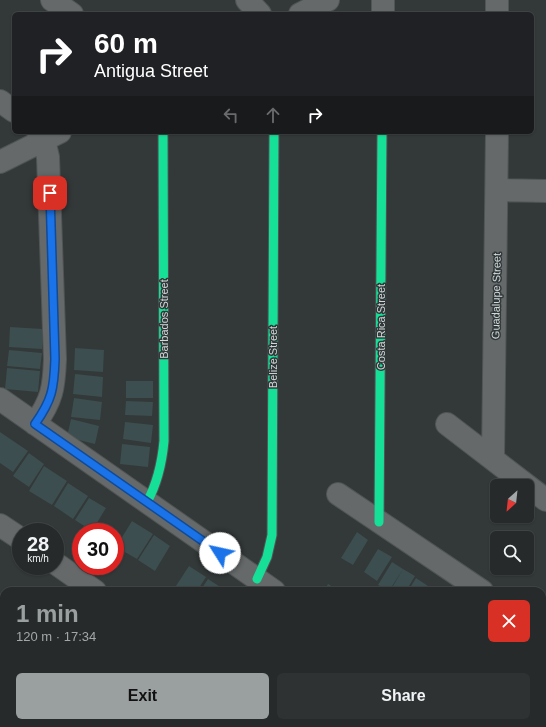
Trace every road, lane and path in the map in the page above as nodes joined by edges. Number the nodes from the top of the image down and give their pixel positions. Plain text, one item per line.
1 (52, 0) edge
2 (247, 0) edge
3 (328, 0) edge
4 (383, 0) edge
5 (497, 0) edge
6 (69, 12) edge
7 (258, 12) edge
8 (304, 12) edge
9 (383, 12) edge
10 (497, 12) edge
11 (0, 101) edge
12 (12, 110) edge
13 (163, 134) edge
14 (274, 134) edge
15 (382, 134) edge
16 (497, 134) edge
17 (48, 135) edge
18 (0, 162) edge
19 (497, 190) junction
20 (546, 191) edge
21 (0, 399) edge
22 (35, 424) junction
23 (447, 424) dead end
24 (493, 459) junction
25 (338, 494) dead end
26 (546, 500) edge
27 (147, 502) junction
28 (379, 522) junction
29 (0, 525) edge
30 (12, 533) edge
31 (64, 569) edge
32 (257, 579) junction
33 (89, 587) edge
34 (268, 587) edge
35 (476, 587) edge

1 - 6 street
2 - 7 street
3 - 8 street
4 - 9 street
5 - 10 street
11 - 12 street
13 - 27 street, Barbados Street
14 - 32 street, Belize Street
15 - 28 street, Costa Rica Street
16 - 19 street, Guadalupe Street
17 - 18 street
17 - 22 street
19 - 20 street
19 - 24 street, Guadalupe Street
21 - 22 street
22 - 27 street
23 - 24 street
24 - 26 street
25 - 28 street
27 - 32 street
28 - 35 street
29 - 30 street
31 - 33 street
32 - 34 street

